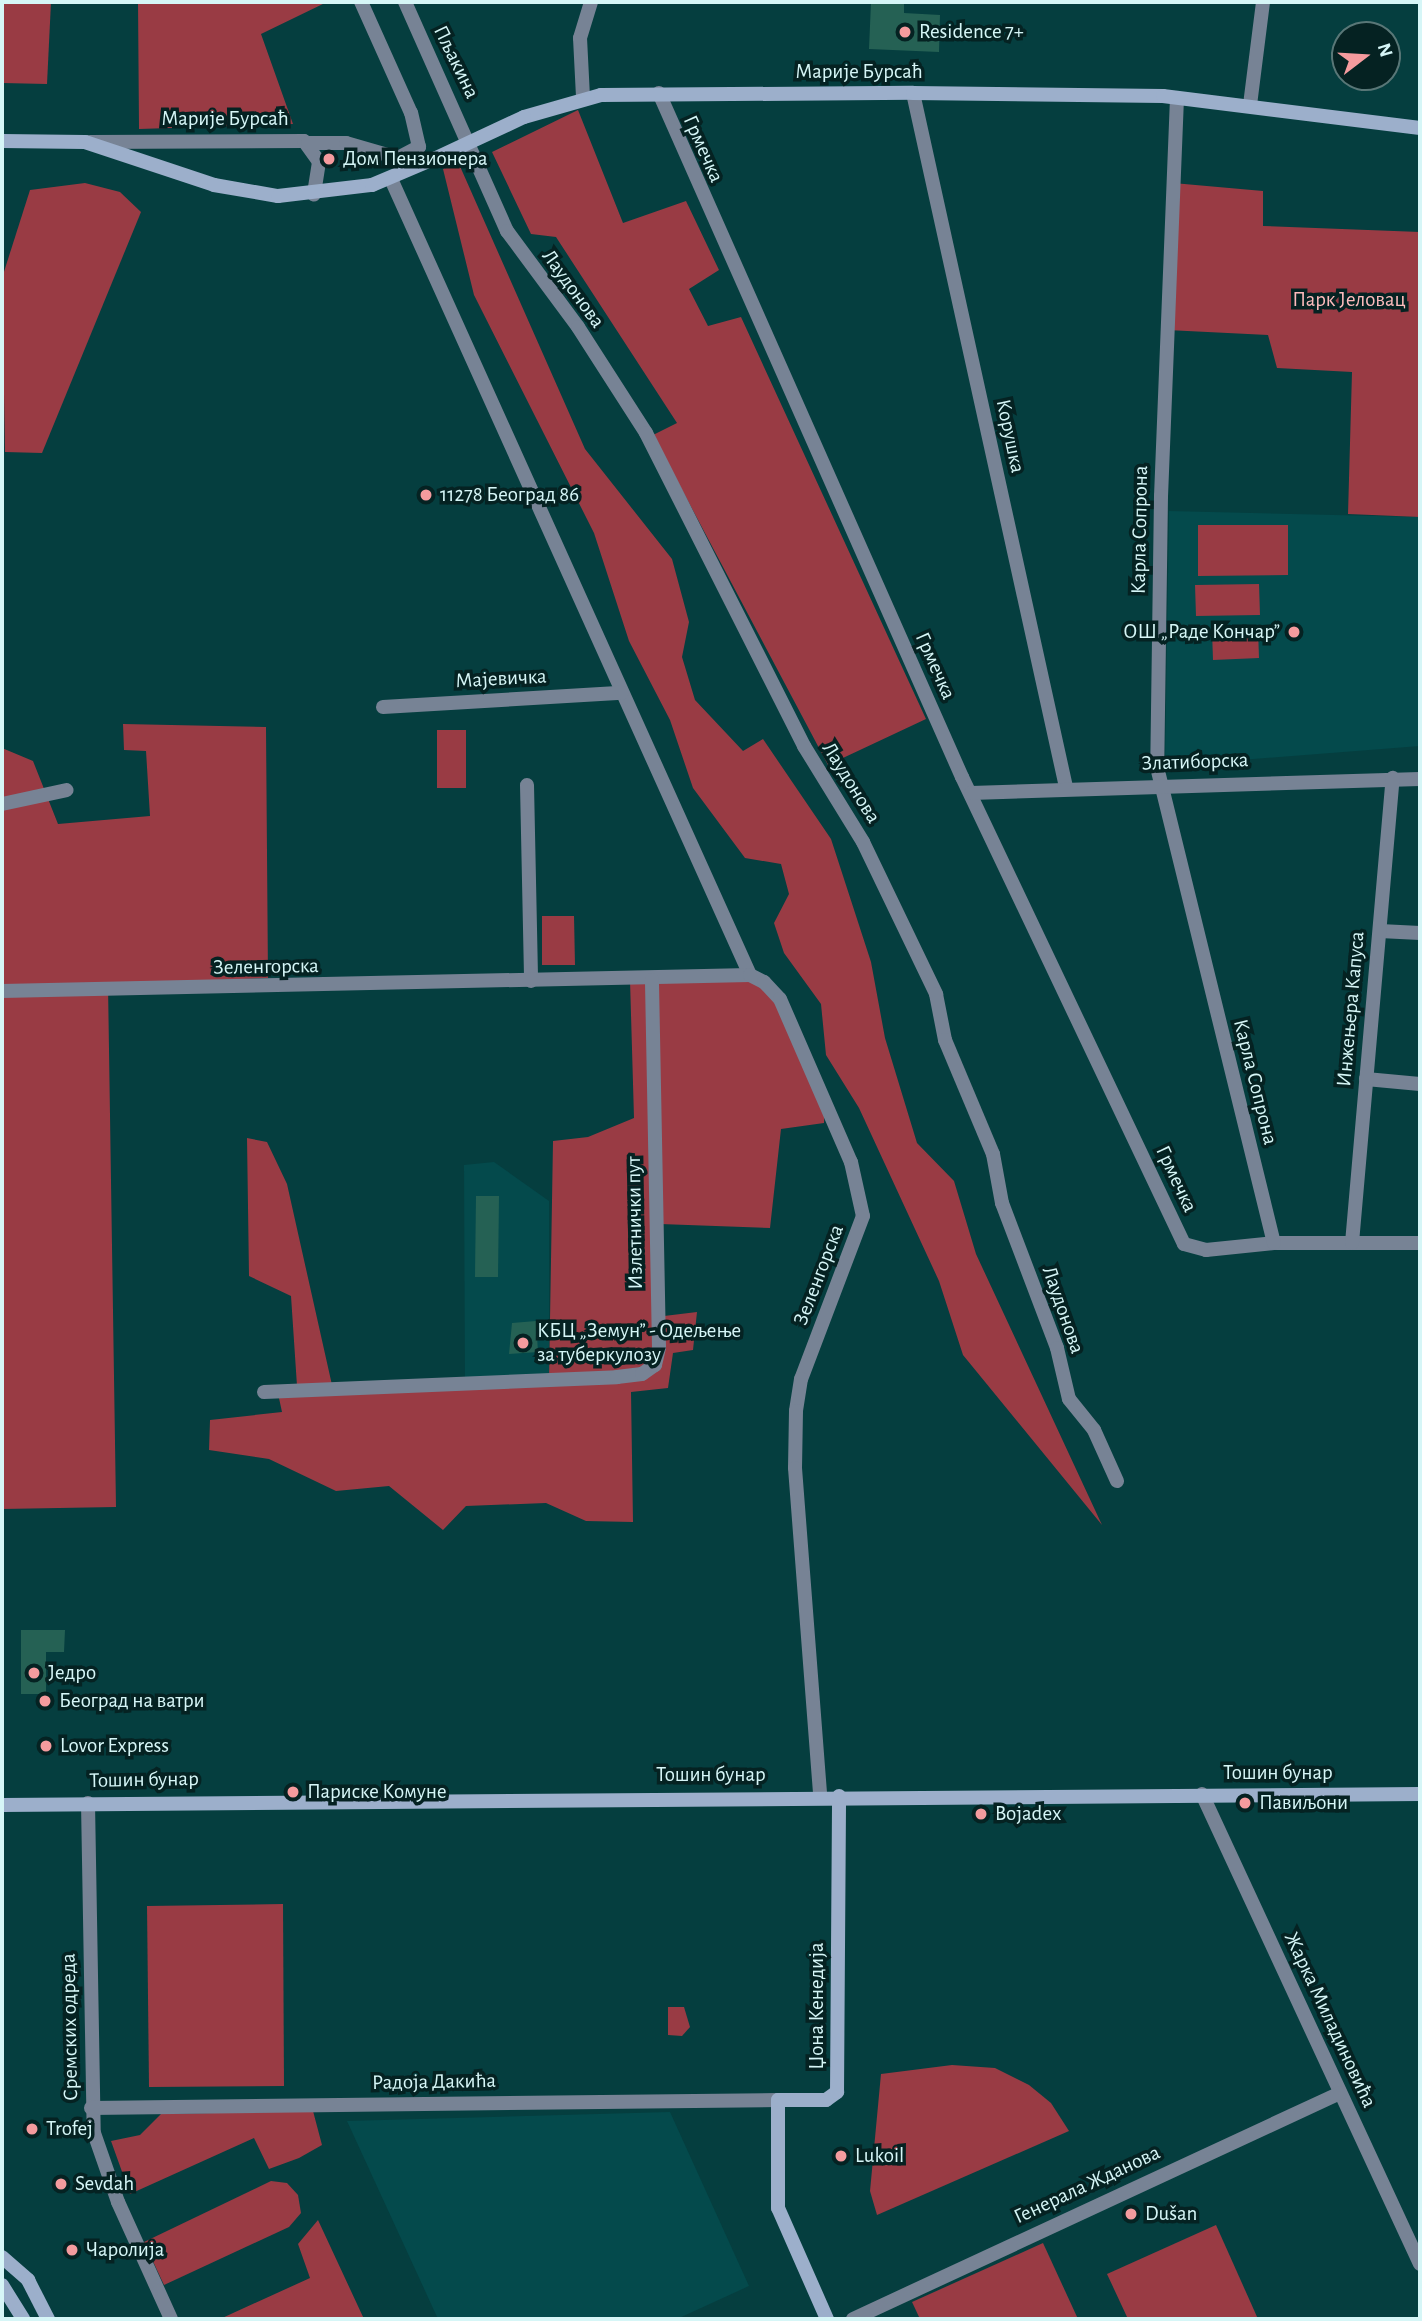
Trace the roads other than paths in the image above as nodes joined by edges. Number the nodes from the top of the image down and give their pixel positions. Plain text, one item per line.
1 (361, 2) edge
2 (405, 2) edge
3 (591, 2) edge
4 (1263, 2) edge
5 (659, 93) junction
6 (913, 93) junction
7 (583, 97) junction
8 (1177, 98) junction
9 (1250, 105) junction
10 (1420, 128) edge
11 (2, 141) edge
12 (469, 141) joint
13 (85, 142) junction
14 (309, 143) junction
15 (391, 179) junction
16 (314, 195) junction
17 (622, 693) junction
18 (383, 707) dead end
19 (1393, 778) junction
20 (1420, 779) edge
21 (1159, 784) junction
22 (527, 785) dead end
23 (1066, 788) junction
24 (67, 790) dead end
25 (971, 793) junction
26 (2, 804) edge
27 (1380, 931) junction
28 (1420, 933) edge
29 (750, 975) junction
30 (652, 980) junction
31 (531, 981) junction
32 (2, 991) edge
33 (1366, 1079) junction
34 (1420, 1084) edge
35 (1274, 1242) junction
36 (1352, 1243) junction
37 (1420, 1243) edge
38 (264, 1392) dead end
39 (1117, 1481) dead end
40 (1202, 1794) junction
41 (1420, 1794) edge
42 (820, 1795) junction
43 (839, 1796) junction
44 (88, 1803) junction
45 (2, 1805) edge
46 (1340, 2093) junction
47 (778, 2100) junction
48 (91, 2108) junction
49 (1418, 2255) edge
50 (2, 2257) edge
51 (2, 2285) edge
52 (23, 2319) edge
53 (48, 2319) edge
54 (171, 2319) edge
55 (827, 2319) edge
56 (853, 2319) edge

1 - 14 street
2 - 12 street, Пљакина
3 - 7 street
4 - 9 street
5 - 6 street, Марије Бурсаћ
5 - 7 street, Марије Бурсаћ
5 - 25 street, Грмечка
6 - 8 street, Марије Бурсаћ
6 - 23 street, Корушка
7 - 15 street, Марије Бурсаћ, bridge
8 - 9 street, Марије Бурсаћ
8 - 21 street, Карла Сопрона
9 - 10 street, Марије Бурсаћ
11 - 13 street, Марије Бурсаћ
12 - 39 street, Лаудонова
13 - 14 street, Марије Бурсаћ
13 - 16 street, Марије Бурсаћ
14 - 16 street, Марије Бурсаћ
15 - 16 street, Марије Бурсаћ
15 - 17 street
17 - 18 street, Мајевичка
17 - 29 street
19 - 20 street, Златиборска
19 - 21 street, Златиборска
19 - 27 street, Инжењера Капуса
21 - 23 street, Златиборска
21 - 35 street, Карла Сопрона
22 - 31 street
23 - 25 street, Златиборска
24 - 26 street
25 - 35 street, Грмечка
27 - 28 street
27 - 33 street, Инжењера Капуса
29 - 30 street, Зеленгорска
29 - 42 street, Зеленгорска
30 - 31 street, Зеленгорска
30 - 38 street, Излетнички пут
31 - 32 street, Зеленгорска
33 - 34 street
33 - 36 street, Инжењера Капуса
35 - 36 street
36 - 37 street
40 - 41 street, Тошин бунар
40 - 43 street, Тошин бунар
40 - 46 street, Жарка Миладиновића
42 - 43 street, Тошин бунар
42 - 44 street, Тошин бунар
43 - 47 street, Џона Кенедија
44 - 45 street, Тошин бунар
44 - 48 street, Сремских одреда
46 - 49 street, Жарка Миладиновића
46 - 56 street, Генерала Жданова
47 - 48 street, Радоја Дакића
47 - 55 street
48 - 54 street, Сремских одреда
50 - 53 street
51 - 52 street

